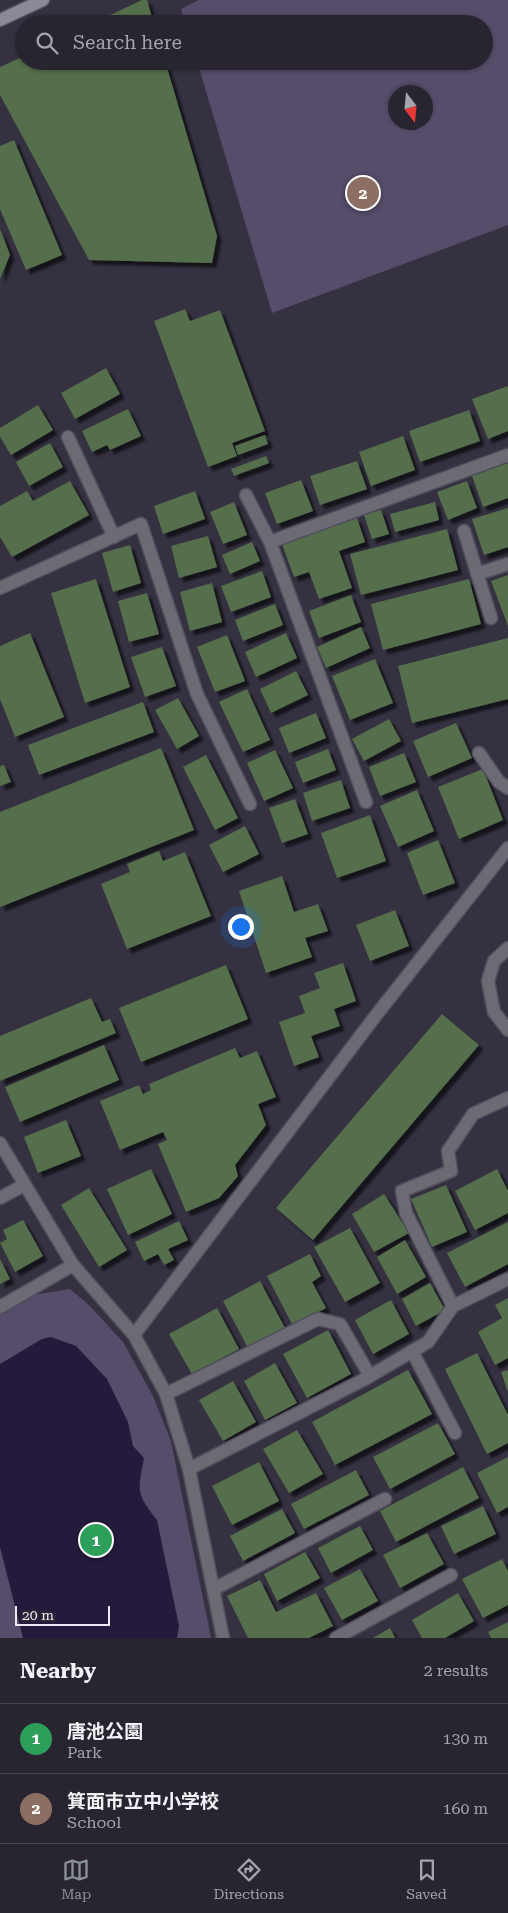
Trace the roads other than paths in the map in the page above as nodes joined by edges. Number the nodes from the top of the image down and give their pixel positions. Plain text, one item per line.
1 (43, 0) edge
2 (0, 20) edge
3 (68, 437) dead end
4 (508, 455) edge
5 (246, 495) dead end
6 (464, 531) dead end
7 (114, 537) junction
8 (270, 542) junction
9 (508, 564) edge
10 (477, 574) junction
11 (0, 588) edge
12 (491, 618) dead end
13 (479, 752) dead end
14 (508, 788) edge
15 (366, 802) dead end
16 (250, 804) dead end
17 (508, 848) edge
18 (508, 948) edge
19 (508, 1030) edge
20 (508, 1098) edge
21 (0, 1143) edge
22 (24, 1185) junction
23 (0, 1198) edge
24 (74, 1265) junction
25 (508, 1279) edge
26 (454, 1306) junction
27 (0, 1307) edge
28 (134, 1335) junction
29 (412, 1351) junction
30 (370, 1376) junction
31 (166, 1394) junction
32 (455, 1432) dead end
33 (189, 1469) junction
34 (384, 1499) dead end
35 (451, 1576) dead end
36 (214, 1589) junction
37 (223, 1638) edge
38 (336, 1638) edge

1 - 2 street
3 - 7 street
4 - 8 street
5 - 8 street
6 - 10 street
7 - 11 street
7 - 16 street
8 - 15 street
9 - 10 street
10 - 12 street
13 - 14 street
17 - 28 street
18 - 19 street
20 - 26 street
21 - 22 street
22 - 23 street
22 - 24 street
24 - 27 street
24 - 28 street
25 - 26 street
26 - 29 street
28 - 31 street
29 - 30 street
29 - 32 street
30 - 31 street
30 - 33 street
31 - 33 street
33 - 36 street
34 - 36 street
35 - 38 street
36 - 37 street

